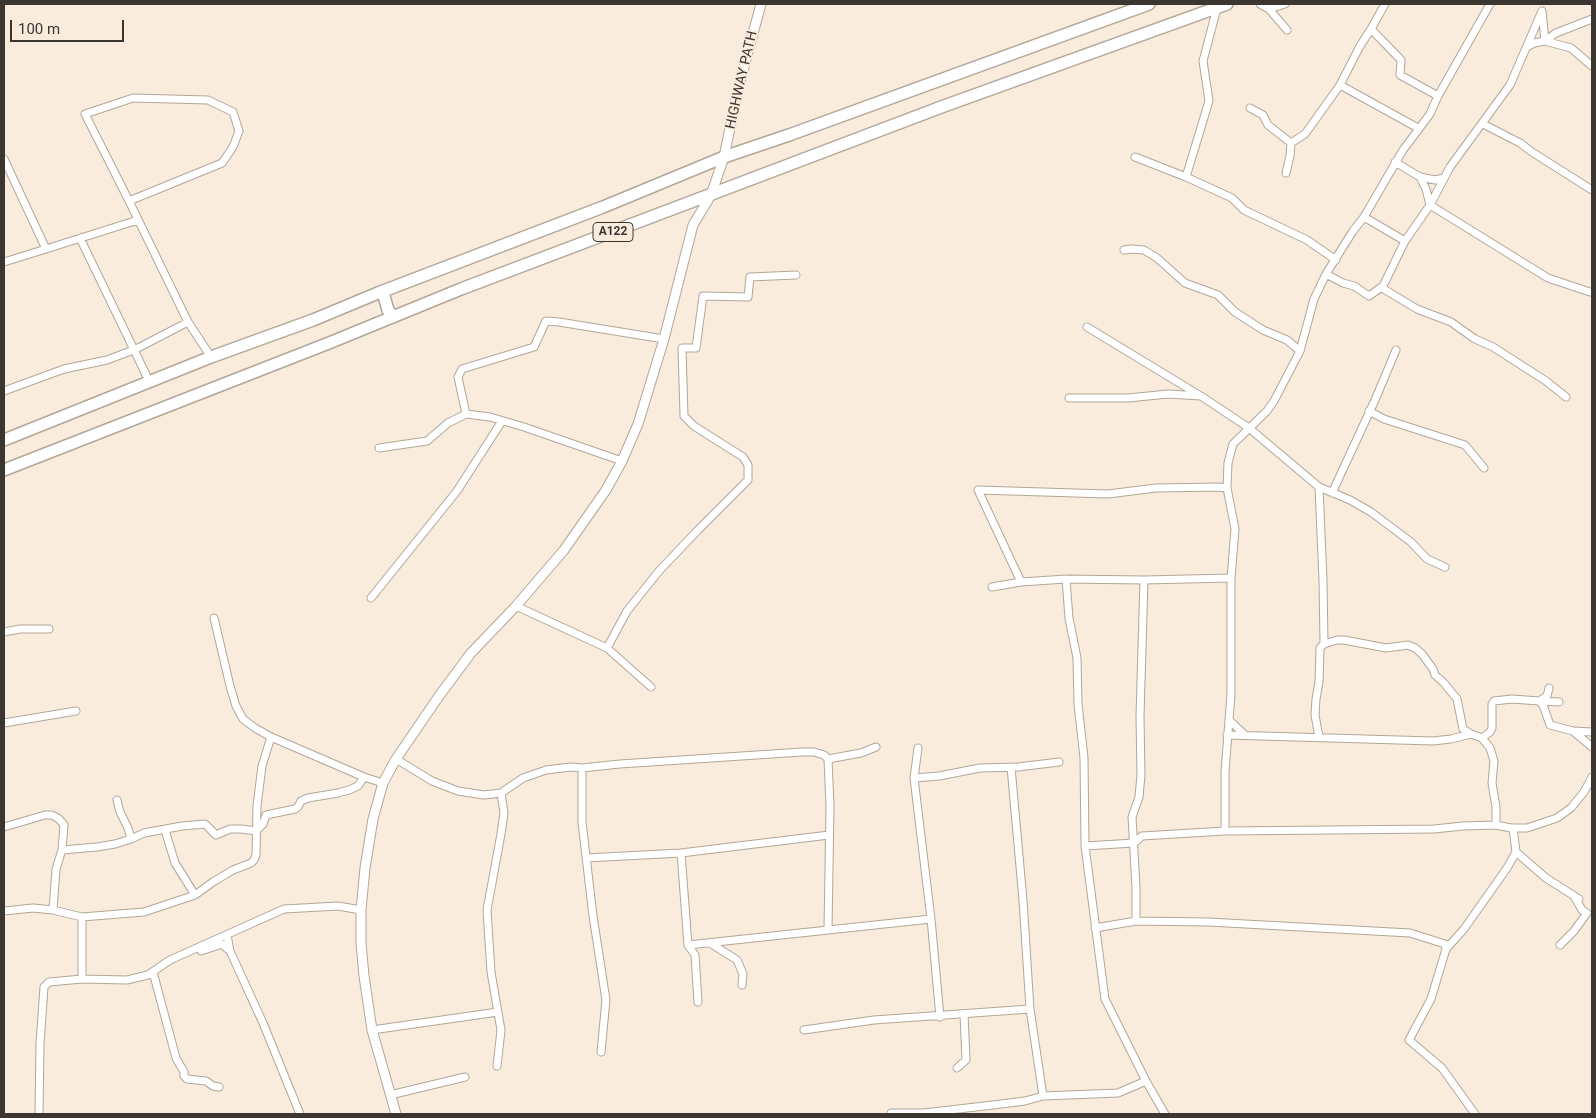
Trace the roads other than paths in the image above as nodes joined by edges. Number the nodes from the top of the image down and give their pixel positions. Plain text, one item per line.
1 (761, 4) edge
2 (1149, 4) edge
3 (1260, 4) edge
4 (1285, 4) edge
5 (1385, 4) edge
6 (1490, 4) edge
7 (1537, 4) edge
8 (1222, 6) edge
9 (1269, 9) junction
10 (1542, 12) junction
11 (1592, 19) edge
12 (1371, 29) junction
13 (1288, 30) dead end
14 (1545, 42) junction
15 (1526, 48) junction
16 (1592, 66) edge
17 (1340, 85) junction
18 (1438, 96) junction
19 (1250, 108) dead end
20 (1483, 124) junction
21 (1418, 128) junction
22 (1290, 143) junction
23 (1135, 156) dead end
24 (724, 157) junction
25 (4, 159) edge
26 (1395, 162) junction
27 (1286, 173) dead end
28 (1186, 177) junction
29 (1420, 177) junction
30 (1444, 178) junction
31 (1592, 190) edge
32 (711, 195) junction
33 (128, 201) junction
34 (1430, 205) junction
35 (1364, 217) junction
36 (138, 220) junction
37 (80, 238) junction
38 (1405, 241) junction
39 (46, 249) junction
40 (1124, 250) dead end
41 (1336, 260) junction
42 (4, 262) edge
43 (1326, 274) junction
44 (796, 275) dead end
45 (1382, 288) junction
46 (1590, 292) dead end
47 (378, 293) junction
48 (392, 317) junction
49 (188, 322) junction
50 (1086, 327) dead end
51 (664, 339) junction
52 (135, 350) junction
53 (1396, 350) dead end
54 (1300, 351) junction
55 (211, 357) junction
56 (150, 383) junction
57 (4, 392) edge
58 (1201, 396) junction
59 (1566, 397) dead end
60 (1069, 398) dead end
61 (1369, 412) junction
62 (466, 414) junction
63 (502, 421) junction
64 (1248, 428) junction
65 (4, 440) edge
66 (379, 448) dead end
67 (622, 461) junction
68 (1484, 468) dead end
69 (4, 470) edge
70 (1227, 488) junction
71 (1319, 488) junction
72 (1332, 493) junction
73 (1445, 567) dead end
74 (1231, 578) junction
75 (1066, 579) junction
76 (1144, 580) junction
77 (1021, 582) junction
78 (992, 587) dead end
79 (372, 598) dead end
80 (516, 606) junction
81 (214, 618) dead end
82 (49, 629) dead end
83 (4, 632) edge
84 (1324, 644) junction
85 (607, 648) junction
86 (651, 688) dead end
87 (1549, 688) dead end
88 (1539, 700) junction
89 (1559, 702) dead end
90 (76, 711) dead end
91 (1229, 720) junction
92 (4, 724) edge
93 (1573, 731) junction
94 (1592, 732) edge
95 (1472, 734) junction
96 (1227, 735) junction
97 (1245, 735) junction
98 (271, 737) junction
99 (1319, 737) junction
100 (1482, 738) junction
101 (876, 747) dead end
102 (1592, 747) edge
103 (918, 748) dead end
104 (396, 759) junction
105 (828, 759) junction
106 (1059, 762) dead end
107 (1011, 767) junction
108 (582, 768) junction
109 (364, 777) junction
110 (1592, 777) edge
111 (914, 778) junction
112 (383, 783) junction
113 (501, 793) junction
114 (118, 800) dead end
115 (1496, 825) junction
116 (4, 827) edge
117 (1513, 828) junction
118 (165, 830) junction
119 (256, 831) junction
120 (1225, 831) junction
121 (829, 835) junction
122 (131, 840) junction
123 (1134, 843) junction
124 (1085, 846) junction
125 (62, 850) junction
126 (1516, 852) junction
127 (681, 853) junction
128 (586, 858) junction
129 (195, 895) junction
130 (53, 910) junction
131 (361, 910) junction
132 (4, 911) edge
133 (1590, 911) edge
134 (82, 917) junction
135 (931, 920) junction
136 (1136, 921) junction
137 (1095, 928) junction
138 (828, 930) junction
139 (227, 935) junction
140 (710, 943) junction
141 (688, 945) junction
142 (1560, 945) dead end
143 (1446, 949) junction
144 (230, 951) junction
145 (170, 960) junction
146 (153, 972) junction
147 (82, 979) junction
148 (742, 985) dead end
149 (698, 1002) dead end
150 (1030, 1009) junction
151 (498, 1012) junction
152 (964, 1014) junction
153 (940, 1017) junction
154 (372, 1030) junction
155 (804, 1030) dead end
156 (601, 1052) dead end
157 (497, 1066) dead end
158 (957, 1068) dead end
159 (465, 1077) dead end
160 (1146, 1081) junction
161 (219, 1087) dead end
162 (390, 1095) junction
163 (1044, 1096) junction
164 (891, 1113) edge
165 (39, 1114) edge
166 (300, 1114) edge
167 (396, 1114) edge
168 (1165, 1114) edge
169 (1475, 1114) edge

1 - 24 street, HIGHWAY PATH
2 - 24 highway, A122
3 - 9 street
4 - 9 street
5 - 12 street
6 - 18 street
7 - 10 street
8 - 28 street
8 - 32 highway, A122
9 - 13 street
10 - 14 street
10 - 15 street
11 - 14 street
12 - 17 street
12 - 18 street
14 - 15 street
14 - 16 street
15 - 20 street
17 - 21 street
17 - 22 street
18 - 21 street
19 - 22 street
20 - 30 street
20 - 31 street
21 - 26 street
22 - 27 street
23 - 28 street
24 - 32 street, HIGHWAY PATH
24 - 47 highway, A122
25 - 39 street
26 - 29 street
26 - 35 street
28 - 41 street
29 - 30 street
29 - 34 street
30 - 34 street
32 - 48 highway, A122
32 - 51 street, HIGHWAY PATH
33 - 33 street
33 - 36 street
34 - 38 street
34 - 46 street
35 - 38 street
35 - 41 street
36 - 37 street
36 - 49 street
37 - 39 street
37 - 52 street
38 - 45 street
39 - 42 street
40 - 54 street
41 - 43 street
43 - 45 street
43 - 54 street
44 - 85 street
45 - 59 street
47 - 48 highway
47 - 55 highway, A122
48 - 69 highway, A122
49 - 52 street
49 - 55 street
50 - 58 street
51 - 62 street
51 - 67 street, HIGHWAY PATH
52 - 56 street
52 - 57 street
53 - 61 street
54 - 64 street
55 - 56 highway, A122
56 - 65 highway, A122
58 - 60 street
58 - 64 street
61 - 68 street
61 - 72 street
62 - 63 street
62 - 66 street
63 - 67 street
63 - 79 street
64 - 70 street
64 - 71 street
67 - 80 street, HIGHWAY PATH
70 - 74 street
70 - 77 street
71 - 72 street
71 - 84 street
72 - 73 street
74 - 76 street
74 - 91 street
75 - 76 street
75 - 77 street
75 - 124 street
76 - 123 street
77 - 78 street
80 - 85 street
80 - 104 street, HIGHWAY PATH
81 - 98 street
82 - 83 street
84 - 95 street
84 - 99 street
85 - 86 street
87 - 88 street
88 - 89 street
88 - 93 street
88 - 100 street
90 - 92 street
91 - 96 street
91 - 97 street
93 - 94 street
93 - 102 street
95 - 99 street
95 - 100 street
96 - 97 street
96 - 120 street
97 - 99 street
98 - 109 street
98 - 119 street
100 - 115 street
101 - 105 street
103 - 111 street
104 - 112 street, HIGHWAY PATH
104 - 113 street
105 - 108 street
105 - 121 street
106 - 107 street
107 - 111 street
107 - 150 street
108 - 113 street
108 - 128 street
109 - 112 street
109 - 119 street
110 - 117 street
111 - 135 street
112 - 131 street, HIGHWAY PATH
113 - 151 street
114 - 122 street
115 - 117 street
115 - 120 street
116 - 125 street
117 - 126 street
118 - 119 street
118 - 122 street
118 - 129 street
119 - 129 street
120 - 123 street
121 - 127 street
121 - 138 street
122 - 125 street
123 - 124 street
123 - 136 street
124 - 137 street
125 - 130 street
126 - 133 street
126 - 143 street
127 - 128 street
127 - 141 street
128 - 156 street
129 - 134 street
130 - 132 street
130 - 134 street
131 - 139 street
131 - 154 street, HIGHWAY PATH
133 - 142 street
134 - 147 street
135 - 138 street
135 - 153 street
136 - 137 street
136 - 143 street
137 - 160 street
138 - 140 street
139 - 144 street
139 - 145 street
140 - 141 street
140 - 148 street
141 - 149 street
143 - 169 street
144 - 145 street
144 - 166 street
145 - 146 street
146 - 147 street
146 - 161 street
147 - 165 street
150 - 152 street
150 - 163 street
151 - 154 street
151 - 157 street
152 - 153 street
152 - 158 street
153 - 155 street
154 - 162 street, HIGHWAY PATH
159 - 162 street
160 - 163 street
160 - 168 street
162 - 167 street, HIGHWAY PATH
163 - 164 street

